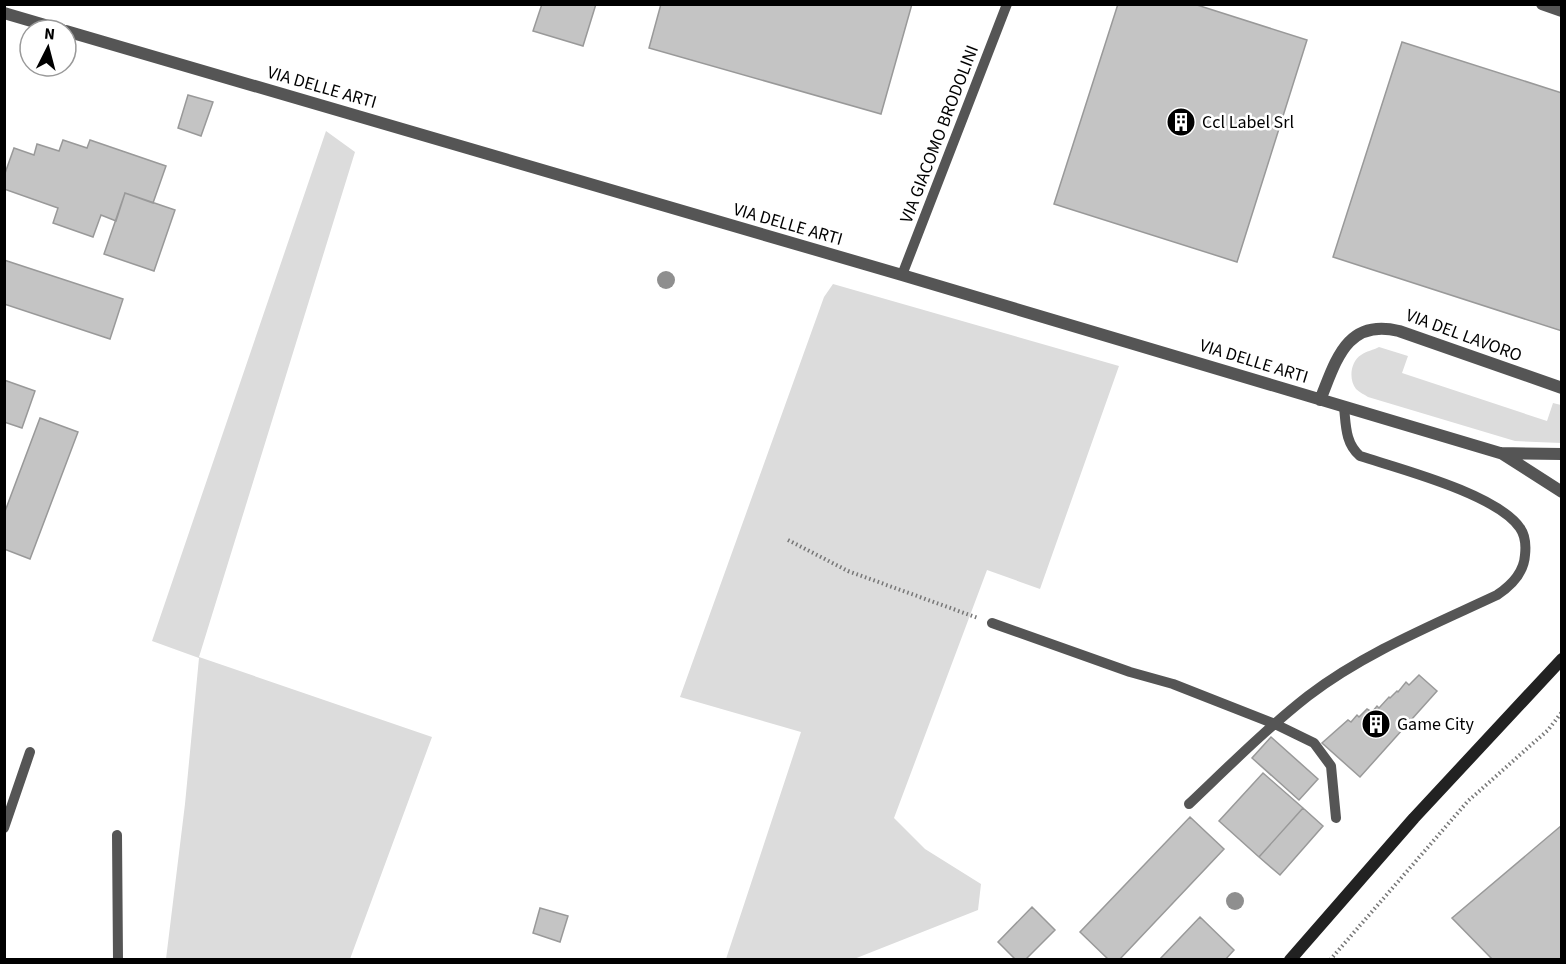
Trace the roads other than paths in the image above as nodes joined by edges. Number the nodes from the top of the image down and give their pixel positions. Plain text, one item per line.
1 (1007, 4) edge
2 (1542, 4) edge
3 (1562, 10) edge
4 (4, 13) edge
5 (21, 18) edge
6 (78, 35) edge
7 (902, 275) junction
8 (1562, 388) edge
9 (1320, 400) junction
10 (1344, 407) junction
11 (1500, 453) junction
12 (1562, 454) edge
13 (1562, 492) edge
14 (992, 623) road end
15 (1562, 659) edge
16 (1275, 724) junction
17 (30, 752) dead end
18 (1189, 804) dead end
19 (1336, 818) dead end
20 (4, 828) edge
21 (117, 836) dead end
22 (118, 960) edge
23 (1290, 960) edge

1 - 7 lane, VIA GIACOMO BRODOLINI
2 - 3 street
4 - 5 street, VIA DELLE ARTI
6 - 7 street, VIA DELLE ARTI
7 - 9 street, VIA DELLE ARTI
8 - 9 street, VIA DEL LAVORO
9 - 10 street, VIA DELLE ARTI
10 - 11 street, VIA DELLE ARTI
10 - 16 lane
11 - 12 street, VIA DELLE ARTI
11 - 13 street, VIA DELLE ARTI
14 - 16 lane
15 - 23 main road
16 - 18 lane
16 - 19 lane
17 - 20 lane
21 - 22 lane

